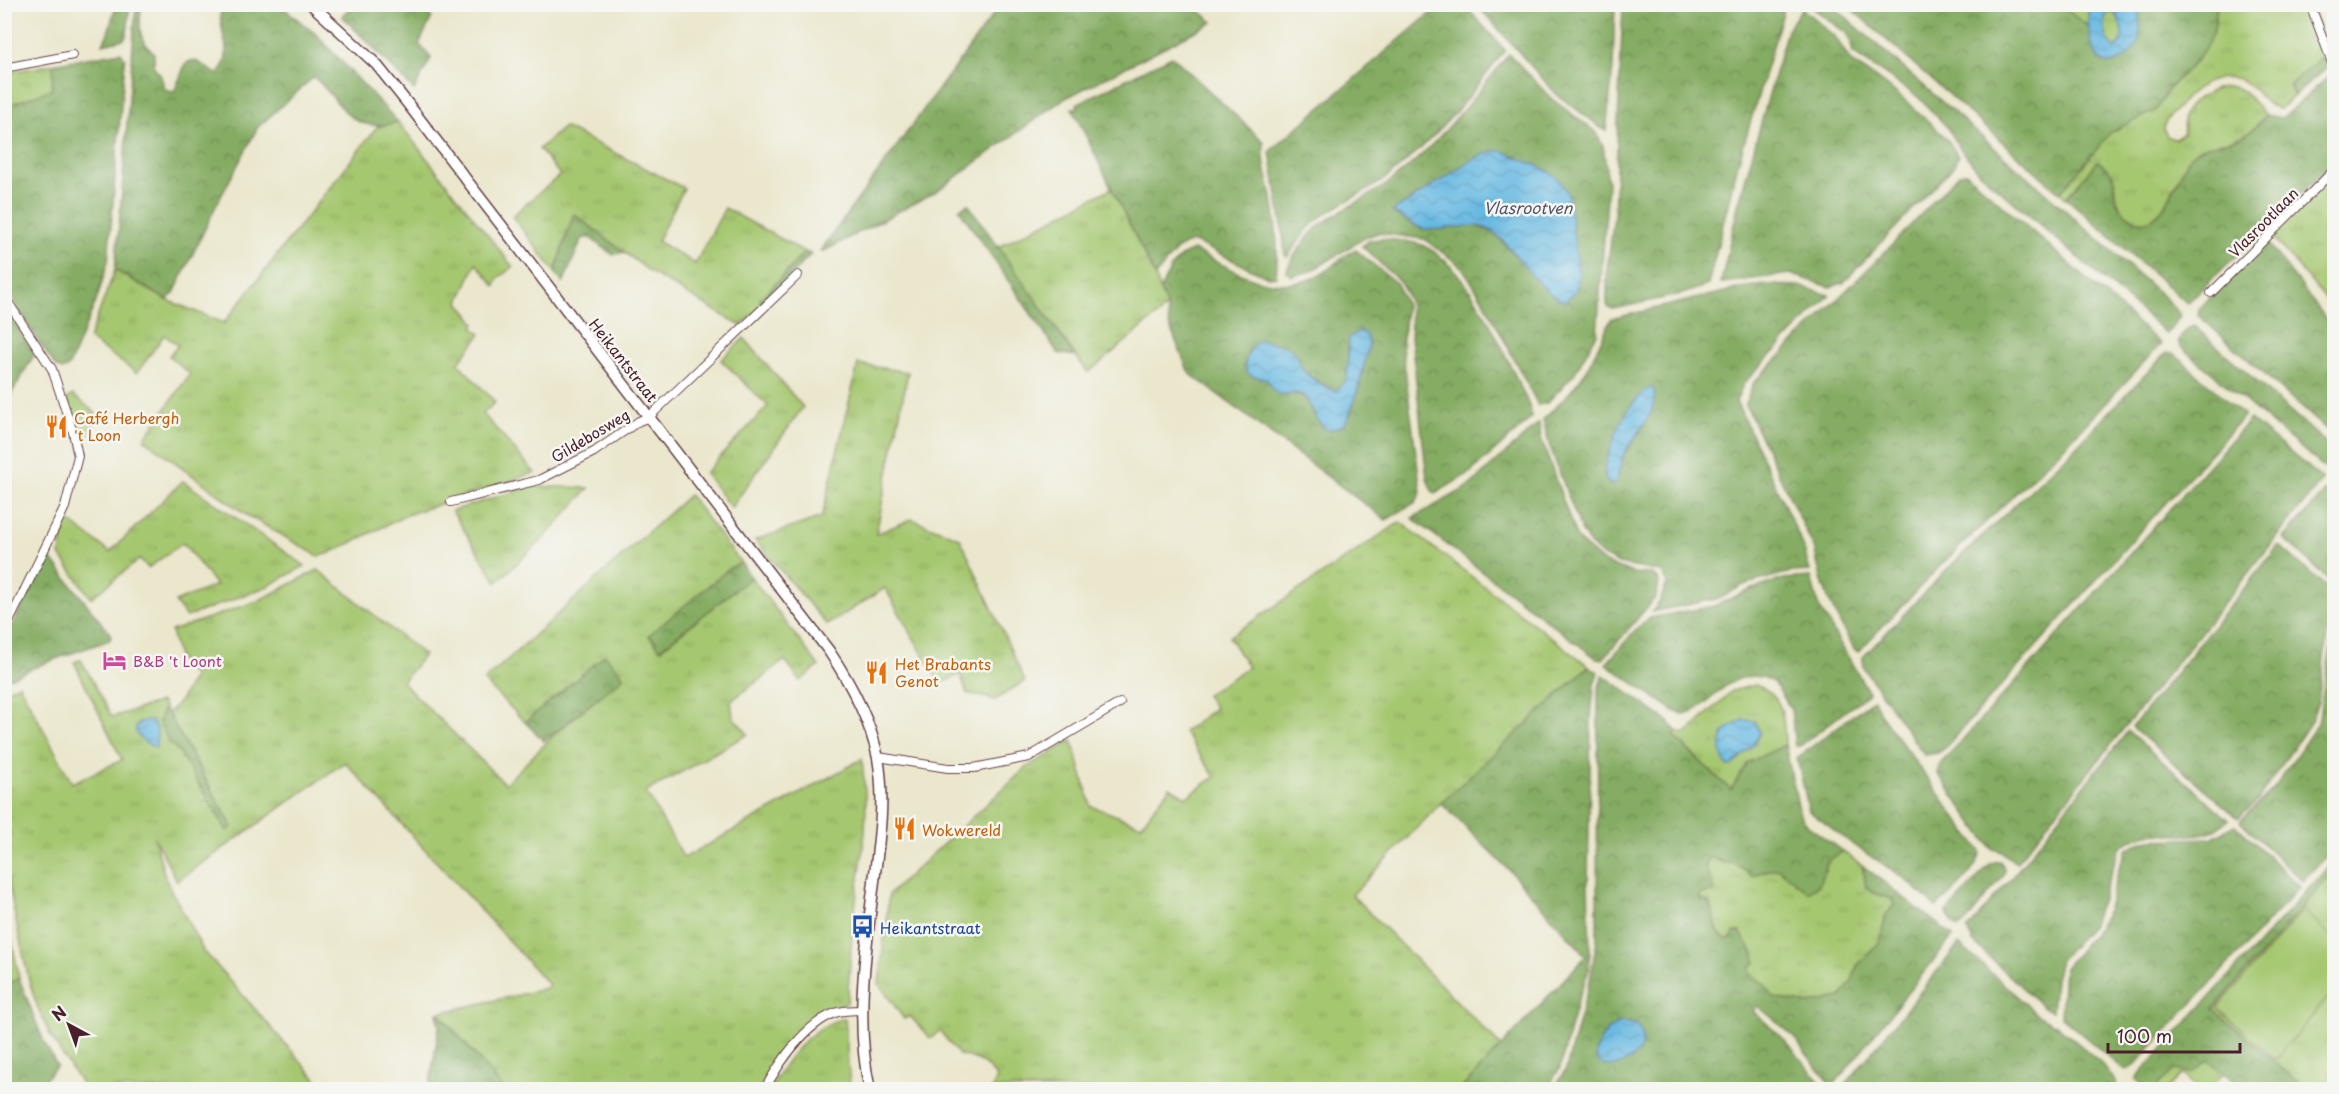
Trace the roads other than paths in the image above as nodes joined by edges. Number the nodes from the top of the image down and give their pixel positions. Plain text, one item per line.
1 (311, 4) edge
2 (2310, 4) edge
3 (73, 55) dead end
4 (4, 68) edge
5 (2334, 68) edge
6 (2334, 170) edge
7 (798, 275) dead end
8 (2211, 293) dead end
9 (4, 296) edge
10 (650, 417) junction
11 (452, 502) dead end
12 (4, 632) edge
13 (1120, 703) dead end
14 (878, 757) junction
15 (863, 1010) junction
16 (764, 1089) edge
17 (870, 1089) edge

1 - 10 street, Heikantstraat
2 - 5 street
3 - 4 street
6 - 8 street, Vlasrootlaan
7 - 10 street, Gildebosweg
9 - 12 street
10 - 11 street, Gildebosweg
10 - 14 street, Heikantstraat
13 - 14 street
14 - 15 street, Heikantstraat
15 - 16 street
15 - 17 street, Heikantstraat

